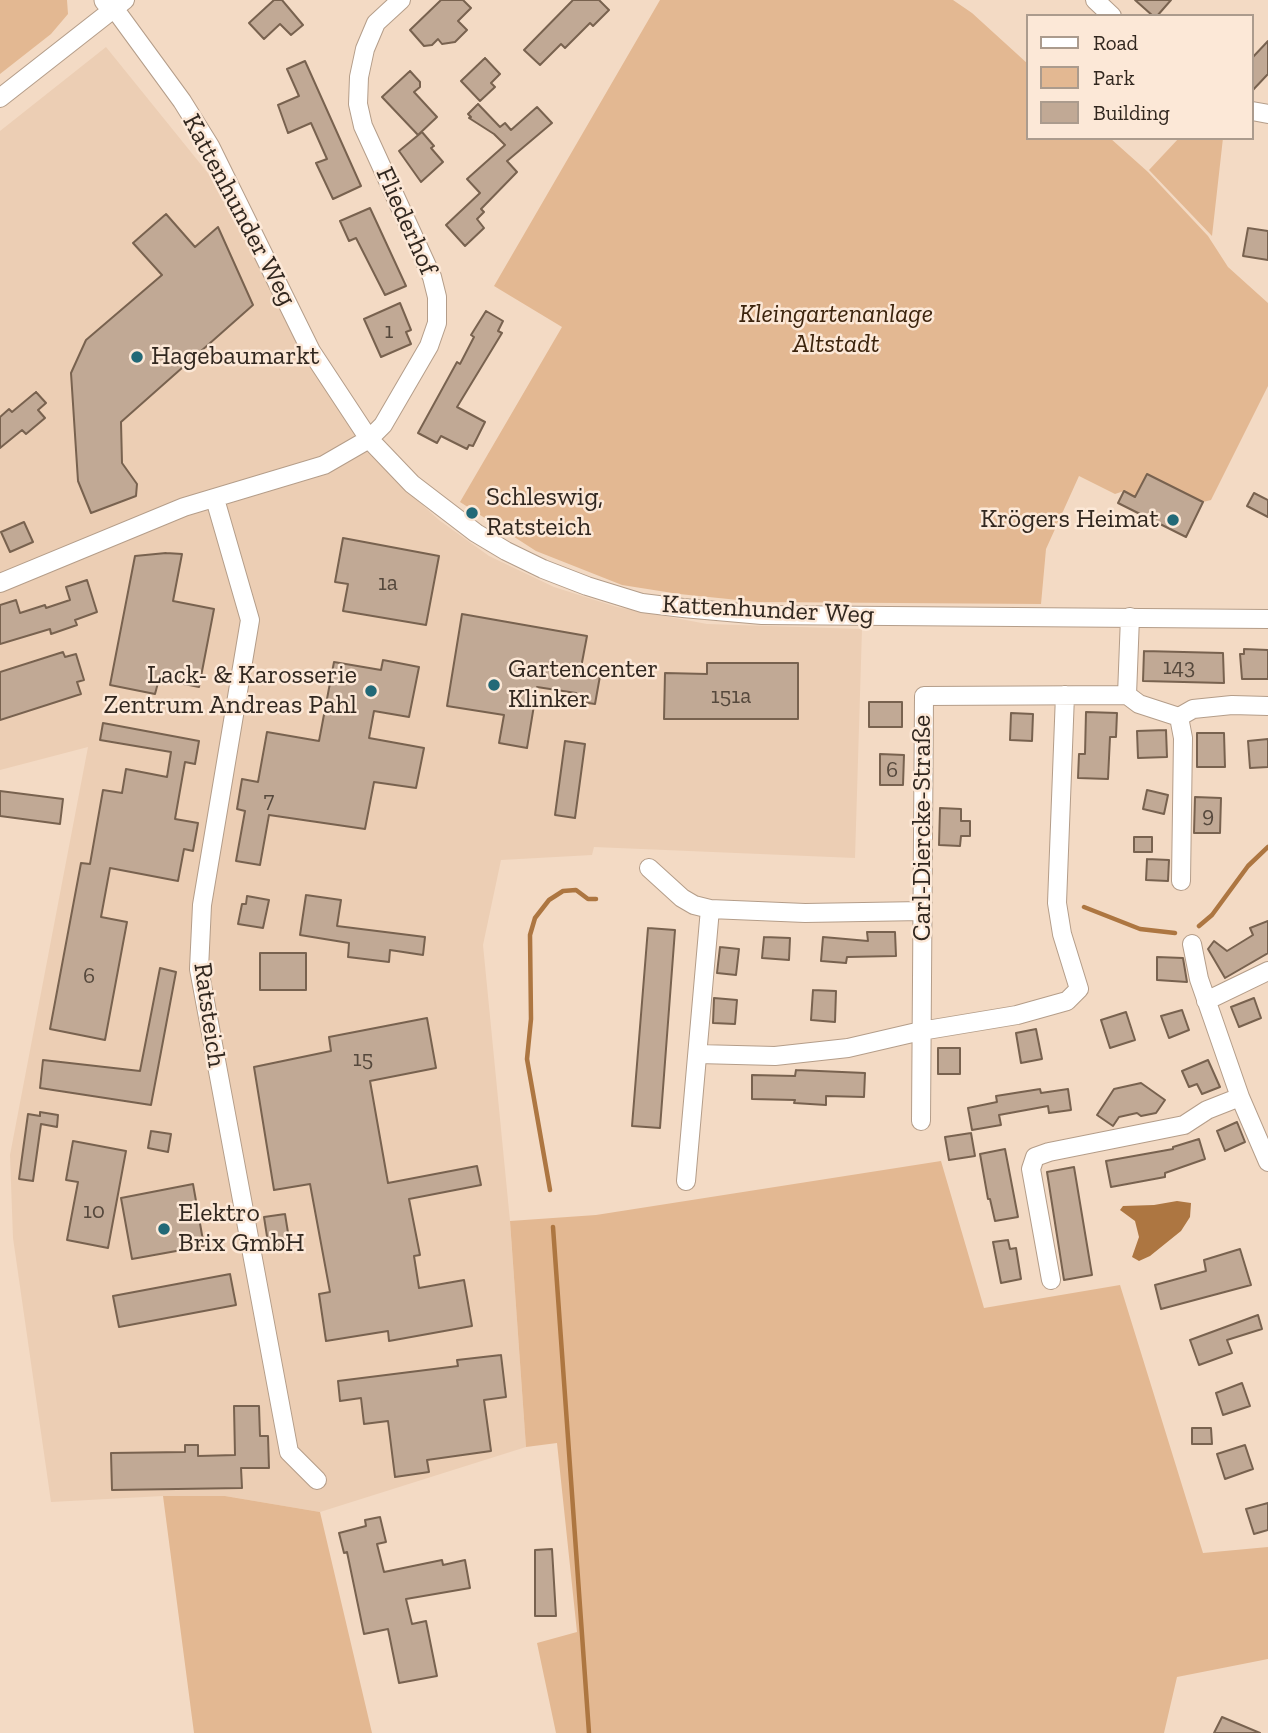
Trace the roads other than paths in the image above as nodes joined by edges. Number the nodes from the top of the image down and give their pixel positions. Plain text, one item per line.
1 (401, 0) edge
2 (1096, 0) edge
3 (115, 3) edge
4 (1110, 14) edge
5 (0, 98) edge
6 (369, 439) junction
7 (215, 499) junction
8 (0, 583) edge
9 (1130, 617) junction
10 (1268, 619) edge
11 (1065, 695) junction
12 (1127, 695) junction
13 (1268, 706) edge
14 (1179, 717) junction
15 (649, 868) dead end
16 (1181, 881) dead end
17 (710, 909) junction
18 (922, 911) junction
19 (1192, 944) dead end
20 (1268, 971) edge
21 (1206, 1001) junction
22 (921, 1031) junction
23 (698, 1054) junction
24 (1240, 1097) junction
25 (921, 1121) dead end
26 (1268, 1162) edge
27 (686, 1181) dead end
28 (1051, 1280) dead end
29 (317, 1480) dead end

1 - 6 street, Fliederhof
2 - 4 street
3 - 5 street
3 - 6 street, Kattenhunder Weg
6 - 7 street
6 - 9 street, Kattenhunder Weg
7 - 8 street
7 - 29 street, Ratsteich
9 - 10 street, Kattenhunder Weg
9 - 12 street
11 - 12 street, Carl-Diercke-Straße
11 - 18 street, Carl-Diercke-Straße
11 - 22 street
12 - 14 street
13 - 14 street
14 - 16 street
15 - 17 street
17 - 18 street
17 - 23 street
18 - 22 street, Carl-Diercke-Straße
19 - 21 street
20 - 21 street
21 - 24 street
22 - 23 street
22 - 25 street, Carl-Diercke-Straße
23 - 27 street
24 - 26 street
24 - 28 street

